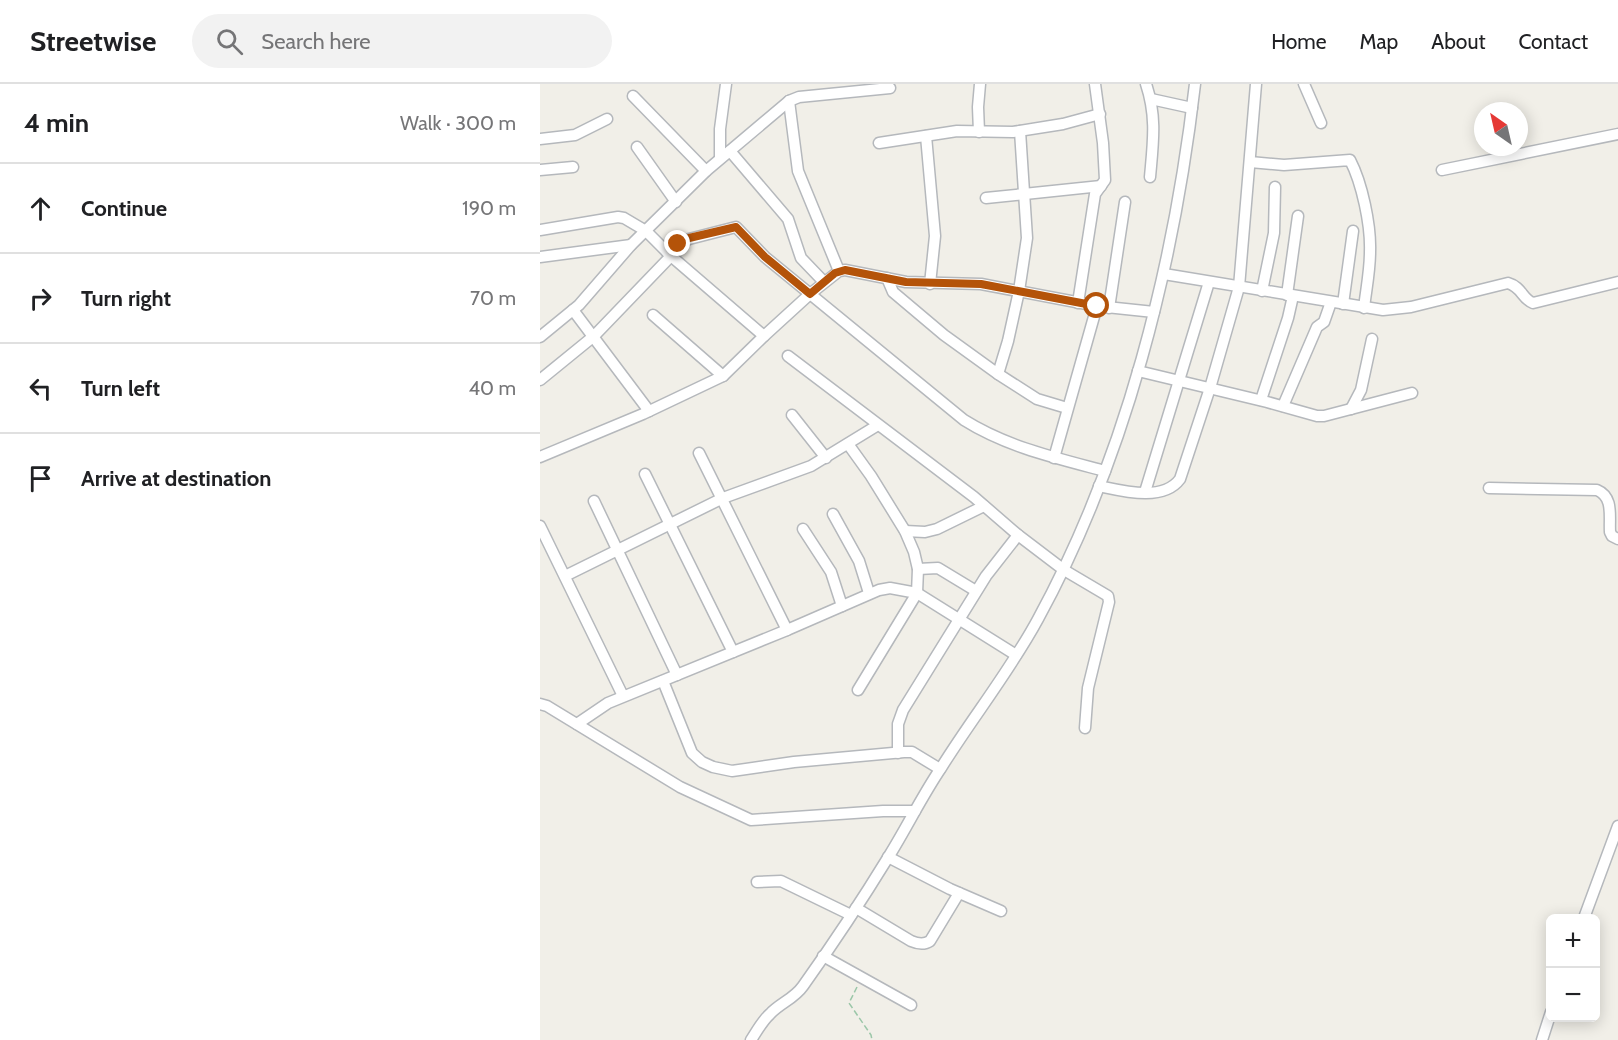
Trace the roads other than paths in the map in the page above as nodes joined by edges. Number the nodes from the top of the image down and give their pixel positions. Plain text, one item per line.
1 (726, 84) edge
2 (980, 84) edge
3 (1095, 84) edge
4 (1146, 84) edge
5 (1195, 84) edge
6 (1256, 84) edge
7 (1304, 84) edge
8 (890, 88) dead end
9 (633, 96) dead end
10 (1151, 99) junction
11 (789, 101) junction
12 (1192, 108) junction
13 (1100, 114) junction
14 (607, 119) dead end
15 (1321, 123) dead end
16 (1020, 131) junction
17 (980, 132) junction
18 (1618, 134) edge
19 (926, 136) junction
20 (540, 139) edge
21 (879, 143) dead end
22 (637, 147) dead end
23 (730, 151) junction
24 (720, 158) junction
25 (1250, 162) junction
26 (573, 167) dead end
27 (540, 170) edge
28 (1442, 170) dead end
29 (706, 171) junction
30 (1149, 177) dead end
31 (1101, 186) junction
32 (1275, 187) dead end
33 (1024, 194) junction
34 (986, 198) dead end
35 (676, 202) junction
36 (1125, 202) dead end
37 (1298, 216) dead end
38 (540, 230) edge
39 (646, 231) junction
40 (1353, 231) dead end
41 (631, 245) junction
42 (669, 254) junction
43 (540, 257) edge
44 (839, 271) junction
45 (1164, 274) junction
46 (887, 278) junction
47 (824, 282) junction
48 (1209, 282) junction
49 (1618, 282) edge
50 (930, 284) junction
51 (1239, 287) junction
52 (1019, 291) junction
53 (1262, 291) junction
54 (810, 294) junction
55 (1290, 296) junction
56 (1331, 302) junction
57 (1078, 303) junction
58 (1343, 304) junction
59 (1097, 306) junction
60 (1109, 308) junction
61 (1364, 308) junction
62 (573, 310) junction
63 (1154, 312) junction
64 (653, 315) dead end
65 (594, 336) junction
66 (764, 336) junction
67 (540, 338) edge
68 (1372, 339) dead end
69 (788, 356) dead end
70 (1138, 371) junction
71 (998, 374) junction
72 (723, 376) junction
73 (540, 380) edge
74 (1180, 381) junction
75 (1210, 388) junction
76 (1412, 393) dead end
77 (1260, 400) junction
78 (1283, 406) junction
79 (1067, 408) junction
80 (1351, 409) junction
81 (649, 411) junction
82 (792, 415) dead end
83 (878, 425) junction
84 (848, 444) junction
85 (699, 453) dead end
86 (540, 457) edge
87 (826, 458) junction
88 (1054, 458) junction
89 (1105, 471) junction
90 (645, 474) dead end
91 (1099, 486) junction
92 (1490, 488) dead end
93 (1145, 492) junction
94 (723, 498) junction
95 (594, 501) dead end
96 (984, 506) junction
97 (833, 514) dead end
98 (670, 524) junction
99 (540, 526) edge
100 (803, 529) dead end
101 (905, 531) junction
102 (1018, 535) junction
103 (1618, 538) edge
104 (617, 550) junction
105 (918, 569) junction
106 (1064, 570) junction
107 (565, 576) junction
108 (976, 591) junction
109 (869, 593) junction
110 (917, 593) junction
111 (842, 606) junction
112 (959, 619) junction
113 (787, 630) junction
114 (733, 652) junction
115 (1016, 655) junction
116 (676, 675) junction
117 (663, 681) junction
118 (858, 690) dead end
119 (623, 696) junction
120 (540, 704) edge
121 (577, 724) junction
122 (1086, 728) dead end
123 (898, 753) junction
124 (940, 769) junction
125 (915, 812) junction
126 (1618, 826) edge
127 (888, 857) junction
128 (757, 882) dead end
129 (959, 893) junction
130 (853, 911) junction
131 (1001, 911) dead end
132 (1585, 914) edge
133 (823, 956) junction
134 (911, 1005) dead end
135 (1548, 1022) edge
136 (751, 1040) edge
137 (1542, 1040) edge

1 - 24 street
2 - 17 street
3 - 13 street
4 - 10 street
5 - 12 street
6 - 25 street
7 - 15 street
8 - 11 street
9 - 29 street
10 - 12 street
10 - 30 street
11 - 23 street
11 - 44 street
12 - 45 street
13 - 16 street
13 - 31 street
14 - 20 street
16 - 17 street
16 - 33 street
17 - 19 street
18 - 28 street
19 - 21 street
19 - 50 street
22 - 35 street
23 - 24 street
23 - 47 street
24 - 29 street
25 - 51 street
25 - 61 street
26 - 27 street
29 - 35 street
31 - 33 street
31 - 57 street
32 - 53 street
33 - 34 street
33 - 52 street
35 - 39 street
36 - 60 street
37 - 55 street
38 - 39 street
39 - 41 street
39 - 42 street
40 - 58 street
41 - 43 street
41 - 62 street
42 - 54 street
42 - 65 street
42 - 66 street
44 - 46 street
44 - 47 street
45 - 48 street
45 - 63 street
46 - 50 street
46 - 71 street
47 - 54 street
48 - 51 street
48 - 74 street
49 - 61 street
50 - 52 street
51 - 53 street
51 - 75 street
52 - 57 street
52 - 71 street
53 - 55 street
54 - 66 street
54 - 88 street
55 - 56 street
55 - 77 street
56 - 58 street
56 - 78 street
57 - 59 street
58 - 61 street
59 - 60 street
59 - 79 street
60 - 63 street
62 - 65 street
62 - 67 street
63 - 70 street
64 - 72 street
65 - 73 street
65 - 81 street
66 - 72 street
68 - 80 street
69 - 83 street
70 - 74 street
70 - 89 street
71 - 79 street
72 - 81 street
74 - 75 street
74 - 93 street
75 - 77 street
75 - 93 street
76 - 80 street
77 - 78 street
78 - 80 street
79 - 88 street
81 - 86 street
82 - 87 street
83 - 84 street
83 - 96 street
84 - 87 street
84 - 101 street
85 - 94 street
87 - 94 street
88 - 89 street
89 - 91 street
90 - 98 street
91 - 93 street
91 - 106 street
92 - 103 street
94 - 98 street
94 - 113 street
95 - 104 street
96 - 101 street
96 - 102 street
97 - 109 street
98 - 104 street
98 - 114 street
99 - 107 street
100 - 111 street
101 - 105 street
102 - 106 street
102 - 108 street
104 - 107 street
104 - 116 street
105 - 108 street
105 - 110 street
106 - 115 street
106 - 122 street
107 - 119 street
108 - 112 street
109 - 110 street
109 - 111 street
110 - 112 street
110 - 118 street
111 - 113 street
112 - 115 street
112 - 123 street
113 - 114 street
114 - 116 street
115 - 124 street
116 - 117 street
117 - 119 street
117 - 123 street
119 - 121 street
120 - 121 street
121 - 125 street
123 - 124 street
124 - 125 street
125 - 127 street
126 - 132 street
127 - 129 street
127 - 130 street
128 - 130 street
129 - 130 street
129 - 131 street
130 - 133 street
133 - 134 street
133 - 136 street
135 - 137 street

